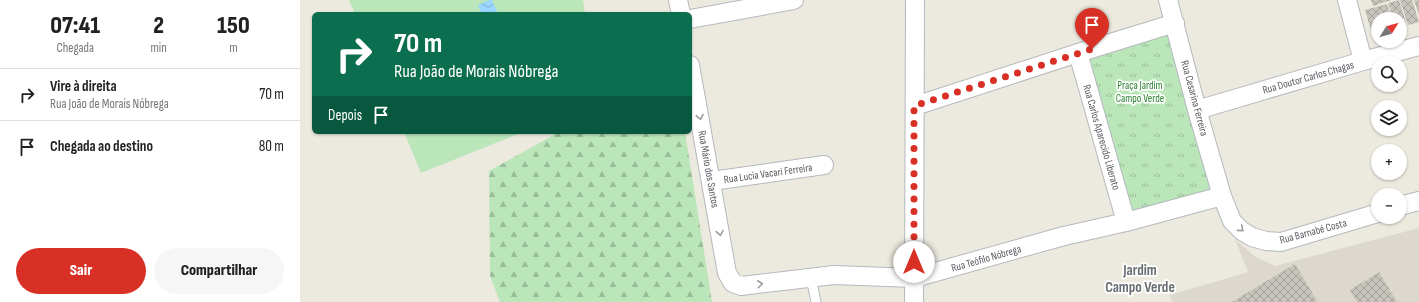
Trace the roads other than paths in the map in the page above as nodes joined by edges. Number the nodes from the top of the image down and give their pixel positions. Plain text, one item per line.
1 (678, 0) edge
2 (794, 0) edge
3 (915, 0) edge
4 (1168, 0) edge
5 (1347, 0) edge
6 (681, 12) edge
7 (692, 20) edge
8 (1175, 23) junction
9 (1419, 46) edge
10 (1078, 53) junction
11 (1364, 61) junction
12 (692, 76) edge
13 (914, 106) junction
14 (1196, 110) junction
15 (824, 165) dead end
16 (712, 181) junction
17 (1222, 196) junction
18 (1419, 201) edge
19 (1407, 204) edge
20 (1371, 215) edge
21 (1126, 222) junction
22 (727, 273) joint
23 (811, 278) junction
24 (914, 278) junction
25 (816, 302) edge
26 (914, 302) edge

1 - 6 street
2 - 7 street
3 - 13 street
4 - 8 street, Rua Cesarina Ferreira
5 - 11 street
8 - 10 street
8 - 14 street, Rua Cesarina Ferreira
9 - 11 street, Rua Doutor Carlos Chagas
10 - 13 street
10 - 21 street, Rua Carlos Aparecido Liberato
11 - 14 street, Rua Doutor Carlos Chagas
12 -> 16 street, Rua Mário dos Santos
13 - 24 street
14 - 17 street, Rua Cesarina Ferreira
15 - 16 street, Rua Lucia Vacari Ferreira
16 -> 22 street, Rua Mário dos Santos
17 -> 20 street, Rua Barnabé Costa
17 - 21 street, Rua Teófilo Nóbrega
18 - 19 street
21 - 24 street, Rua Teófilo Nóbrega
22 -> 23 street, Rua Teófilo Nóbrega
23 - 24 street, Rua Teófilo Nóbrega
23 - 25 lane
24 - 26 street

